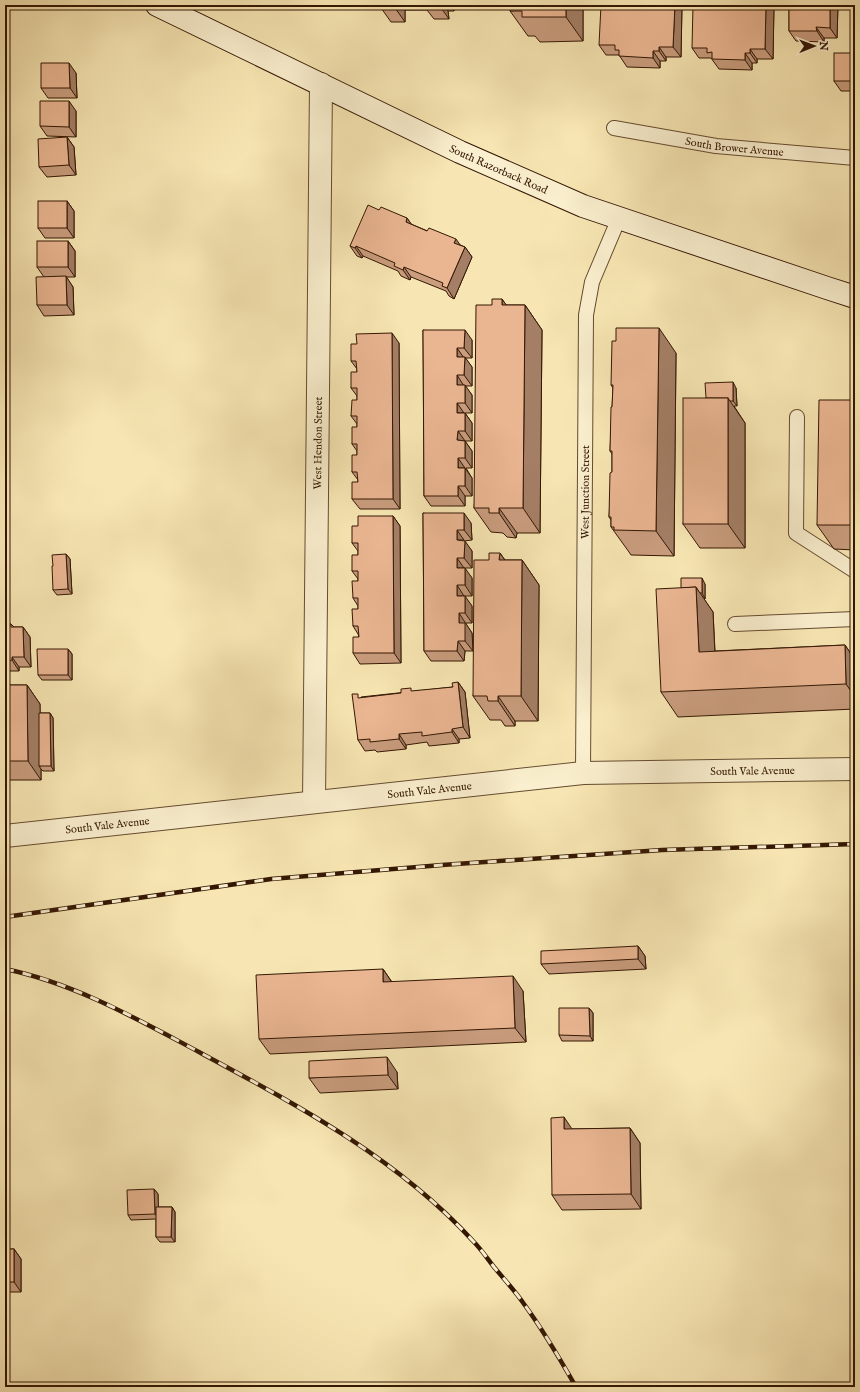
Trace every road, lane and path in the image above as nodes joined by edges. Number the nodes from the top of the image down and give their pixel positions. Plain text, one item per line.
1 (157, 5) edge
2 (321, 84) junction
3 (614, 128) dead end
4 (855, 158) edge
5 (619, 218) junction
6 (855, 296) edge
7 (797, 417) dead end
8 (855, 571) edge
9 (855, 619) edge
10 (735, 624) dead end
11 (855, 769) edge
12 (583, 773) junction
13 (314, 802) junction
14 (5, 836) edge

1 - 2 street, South Razorback Road
2 - 5 street, South Razorback Road
2 - 13 street, West Hendon Street
3 - 4 lane, South Brower Avenue
5 - 6 street, South Razorback Road
5 - 12 lane, West Junction Street
7 - 8 lane
9 - 10 lane
11 - 12 street, South Vale Avenue
12 - 13 street, South Vale Avenue
13 - 14 street, South Vale Avenue

